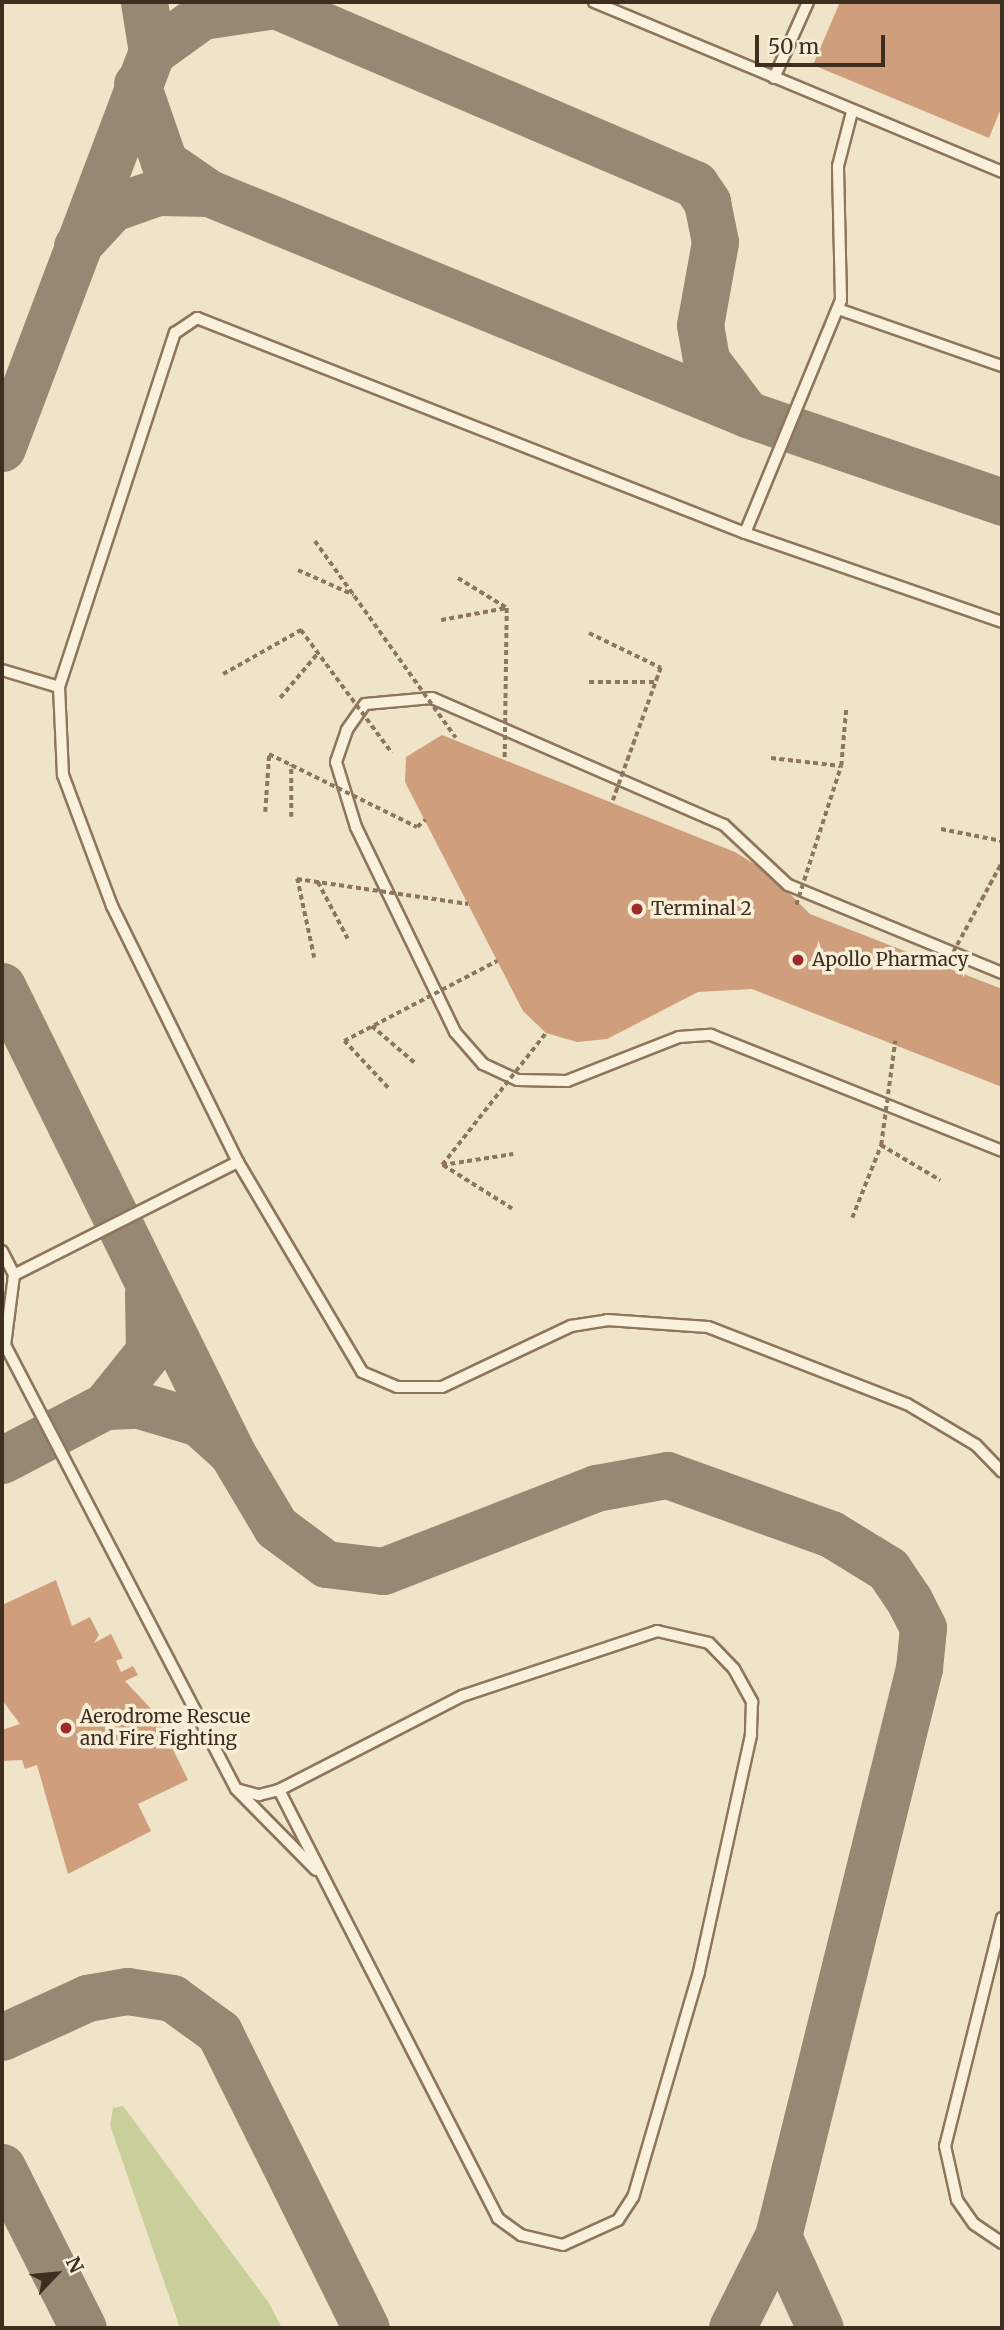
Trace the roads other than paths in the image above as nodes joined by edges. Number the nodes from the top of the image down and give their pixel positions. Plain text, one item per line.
1 (594, 2) edge
2 (808, 2) edge
3 (774, 79) junction
4 (852, 112) junction
5 (1002, 172) edge
6 (838, 309) junction
7 (1002, 366) edge
8 (745, 533) junction
9 (1002, 622) edge
10 (2, 670) edge
11 (59, 687) junction
12 (1002, 973) edge
13 (1002, 1151) edge
14 (238, 1162) junction
15 (2, 1251) edge
16 (13, 1275) junction
17 (1002, 1472) edge
18 (236, 1789) junction
19 (279, 1790) junction
20 (322, 1877) junction
21 (1002, 1918) edge
22 (1002, 2243) edge

1 - 3 lane
2 - 3 lane
3 - 4 lane
4 - 5 lane
4 - 6 lane
6 - 7 lane
6 - 8 lane
8 - 9 lane
8 - 11 lane
10 - 11 lane
11 - 14 lane
12 - 13 lane
14 - 16 lane
14 - 17 lane
15 - 16 lane
16 - 18 lane
18 - 19 lane
18 - 20 lane
19 - 20 lane
19 - 20 lane
21 - 22 lane

